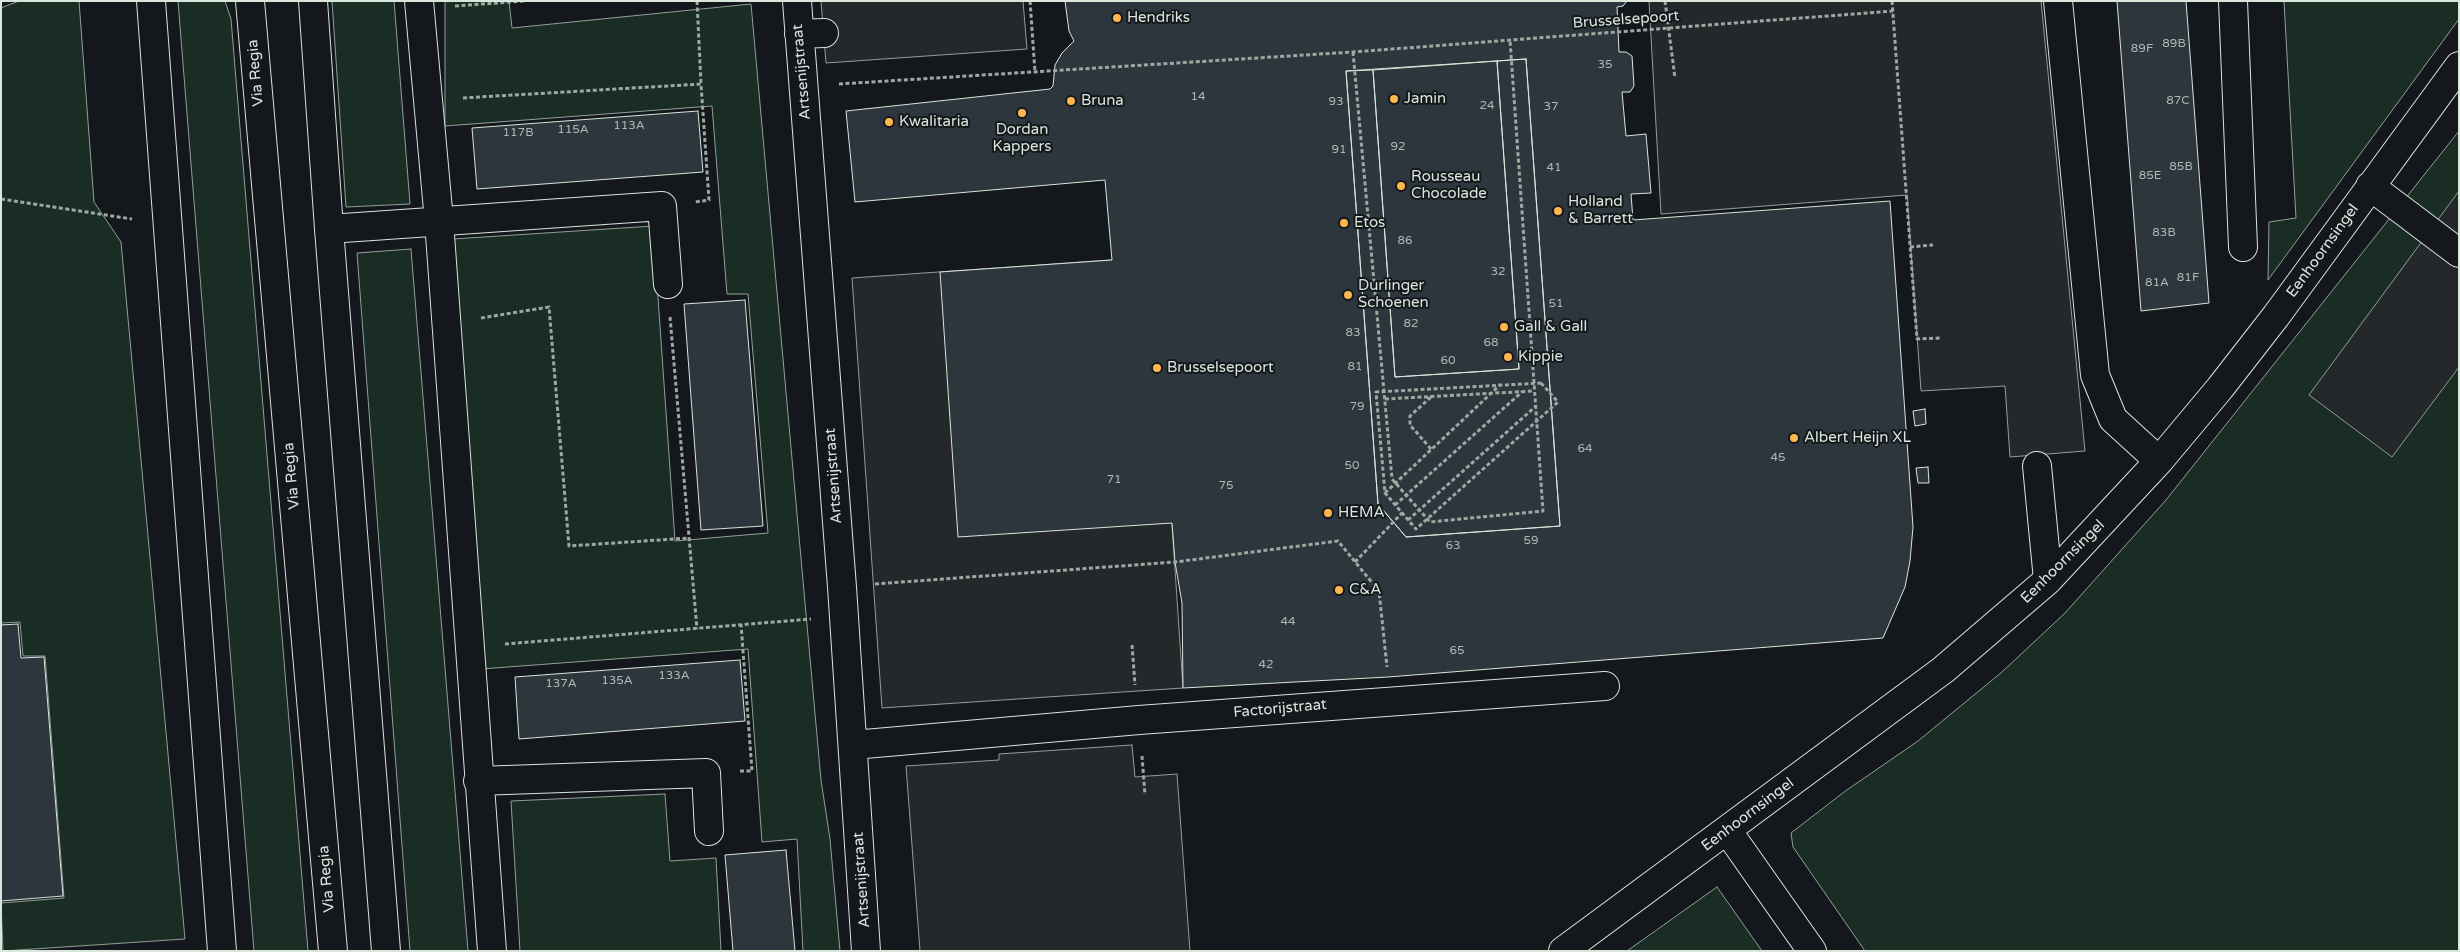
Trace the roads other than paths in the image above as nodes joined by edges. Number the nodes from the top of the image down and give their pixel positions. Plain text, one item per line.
1 (151, 1) edge
2 (250, 1) edge
3 (313, 1) edge
4 (797, 1) edge
5 (2058, 1) edge
6 (2232, 1) edge
7 (419, 5) edge
8 (2459, 66) edge
9 (2370, 186) junction
10 (439, 221) junction
11 (329, 229) junction
12 (2243, 247) dead end
13 (2459, 253) edge
14 (668, 284) road end
15 (2159, 460) junction
16 (2036, 466) dead end
17 (2048, 580) junction
18 (1605, 686) dead end
19 (853, 745) junction
20 (478, 781) junction
21 (1727, 830) junction
22 (709, 831) dead end
23 (222, 951) edge
24 (333, 951) edge
25 (386, 951) edge
26 (492, 951) edge
27 (866, 951) edge
28 (1563, 951) edge
29 (1812, 951) edge

1 - 23 street
2 - 24 street, Via Regia
3 - 11 street
4 - 19 street, Artsenijstraat
5 - 15 street
6 - 12 street
7 - 10 street
8 - 9 street, Eenhoornsingel
9 - 13 street
9 - 15 street, Eenhoornsingel
10 - 11 street
10 - 14 street
10 - 20 street
11 - 25 street
15 - 17 street, Eenhoornsingel
16 - 17 street
17 - 21 street, Eenhoornsingel
18 - 19 street, Factorijstraat
19 - 27 street, Artsenijstraat
20 - 22 street
20 - 26 street
21 - 28 street, Eenhoornsingel
21 - 29 street

